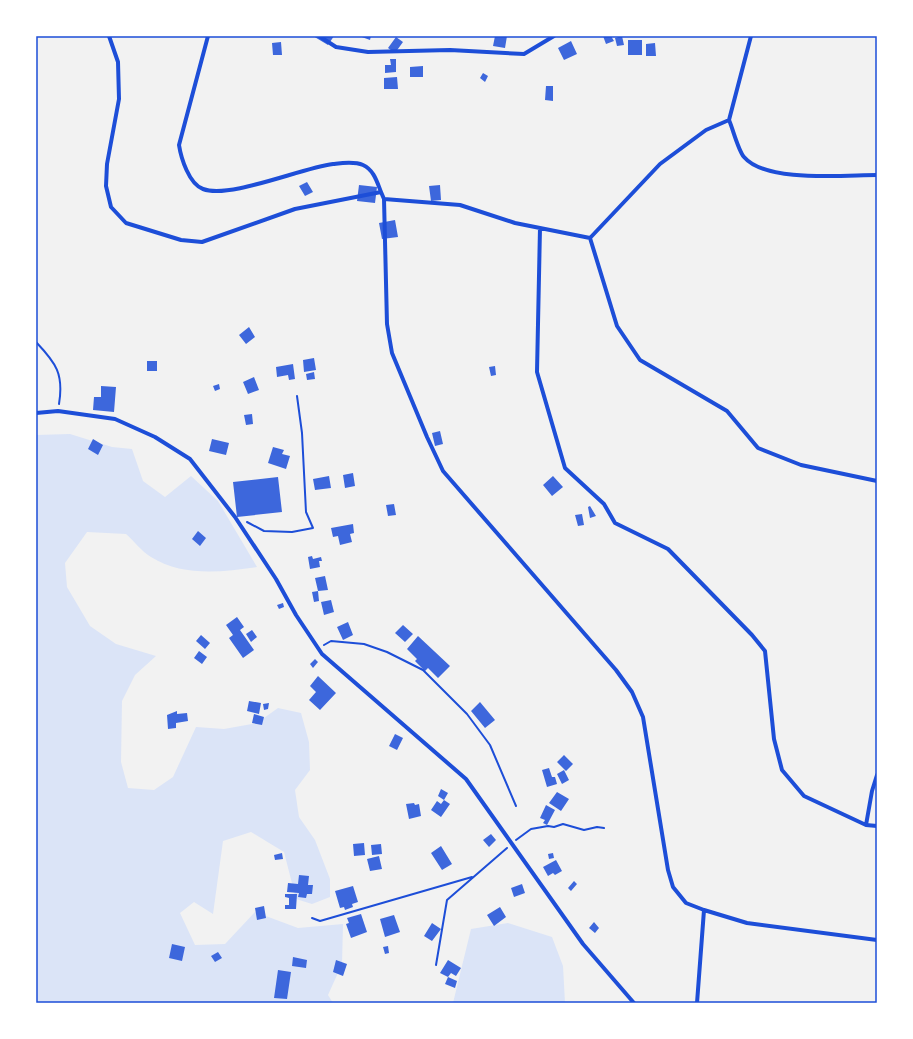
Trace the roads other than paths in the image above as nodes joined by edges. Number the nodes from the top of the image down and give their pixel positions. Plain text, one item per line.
1 (109, 36) edge
2 (208, 36) edge
3 (319, 36) edge
4 (554, 36) edge
5 (751, 36) edge
6 (729, 120) junction
7 (877, 175) edge
8 (381, 192) junction
9 (384, 199) junction
10 (540, 228) junction
11 (590, 238) junction
12 (36, 413) edge
13 (877, 481) edge
14 (877, 775) edge
15 (866, 825) junction
16 (877, 826) edge
17 (704, 910) junction
18 (877, 940) edge
19 (634, 1003) edge
20 (697, 1003) edge

1 - 8 street
2 - 8 street
3 - 4 street
5 - 6 street
6 - 7 street
6 - 11 street
8 - 9 street
9 - 10 street
9 - 17 street
10 - 11 street
10 - 15 street
11 - 13 street
12 - 19 street
14 - 15 street
15 - 16 street
17 - 18 street
17 - 20 street

